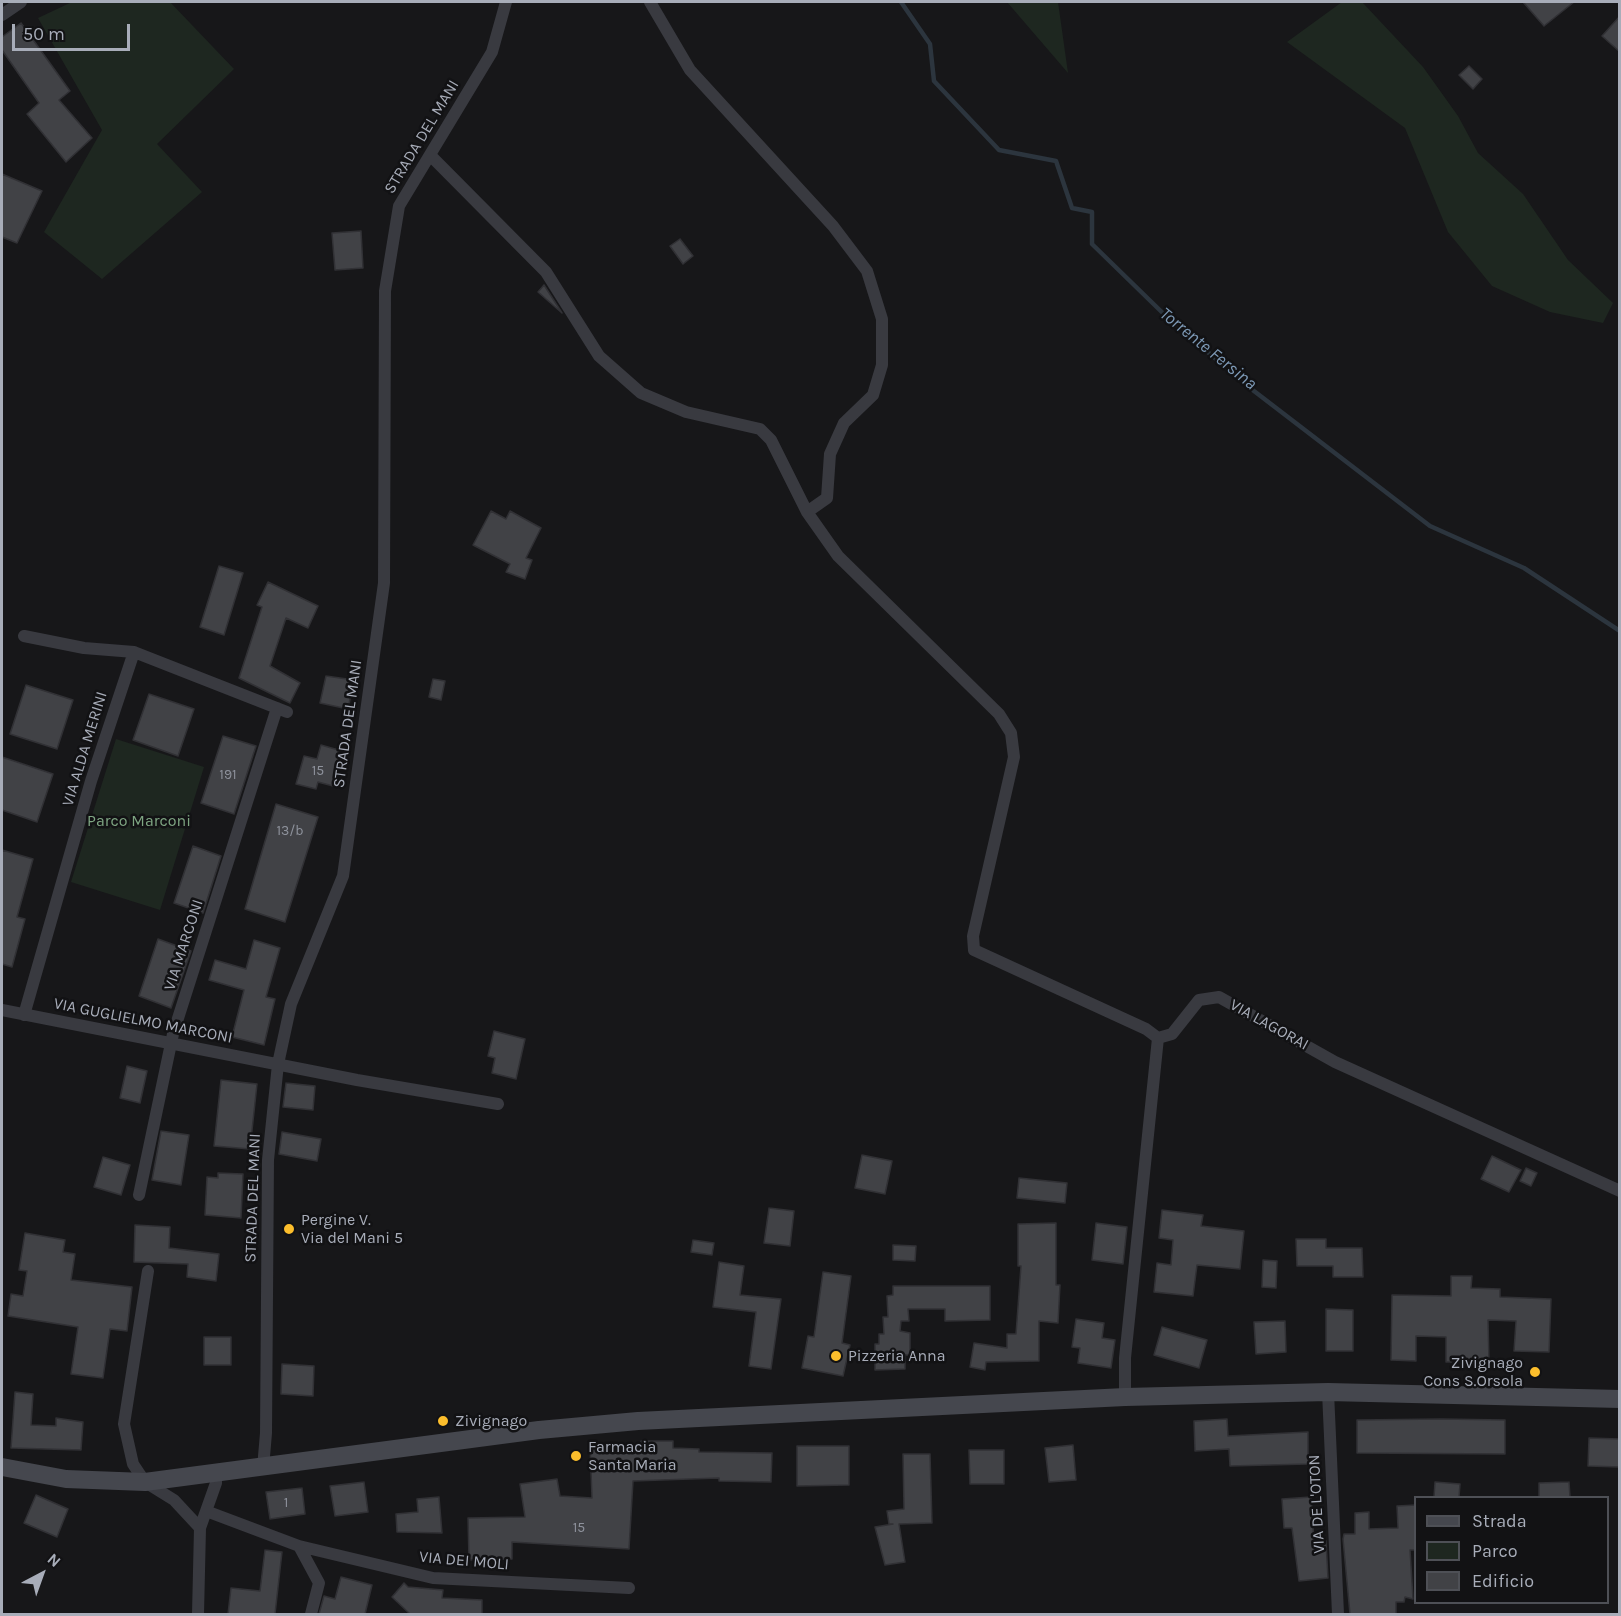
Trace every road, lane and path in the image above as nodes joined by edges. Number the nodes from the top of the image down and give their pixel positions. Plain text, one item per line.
1 (21, 2) edge
2 (506, 2) edge
3 (650, 2) edge
4 (2, 15) edge
5 (430, 155) junction
6 (807, 512) junction
7 (24, 636) dead end
8 (134, 652) junction
9 (2, 1010) edge
10 (24, 1015) junction
11 (1158, 1038) junction
12 (171, 1043) junction
13 (278, 1065) junction
14 (498, 1104) dead end
15 (1620, 1191) edge
16 (139, 1195) dead end
17 (148, 1271) dead end
18 (1328, 1392) junction
19 (1125, 1396) junction
20 (1620, 1399) edge
21 (2, 1467) edge
22 (263, 1468) junction
23 (216, 1474) junction
24 (145, 1482) junction
25 (206, 1511) junction
26 (200, 1528) junction
27 (299, 1546) junction
28 (629, 1588) dead end
29 (198, 1614) edge
30 (311, 1614) edge
31 (1338, 1614) edge

1 - 4 street
2 - 5 street, STRADA DEL MANI
3 - 6 street
5 - 6 street
5 - 13 street, STRADA DEL MANI
6 - 11 street
7 - 8 street
8 - 10 street, VIA ALDA MERINI
8 - 12 street, VIA MARCONI
9 - 10 street, VIA GUGLIELMO MARCONI
10 - 12 street, VIA GUGLIELMO MARCONI
11 - 15 street, VIA LAGORAI
11 - 19 street
12 - 13 street, VIA GUGLIELMO MARCONI
12 - 16 street, VIA MARCONI
13 - 14 street, VIA GUGLIELMO MARCONI
13 - 22 street, STRADA DEL MANI
17 - 24 street
18 - 19 main road
18 - 20 main road
18 - 31 street, VIA DE L'OTON
19 - 22 main road
21 - 24 main road
22 - 23 main road
23 - 24 main road
23 - 25 street
24 - 26 street
25 - 26 street
25 - 27 street, VIA DEI MOLI
26 - 29 street
27 - 28 street, VIA DEI MOLI
27 - 30 street

